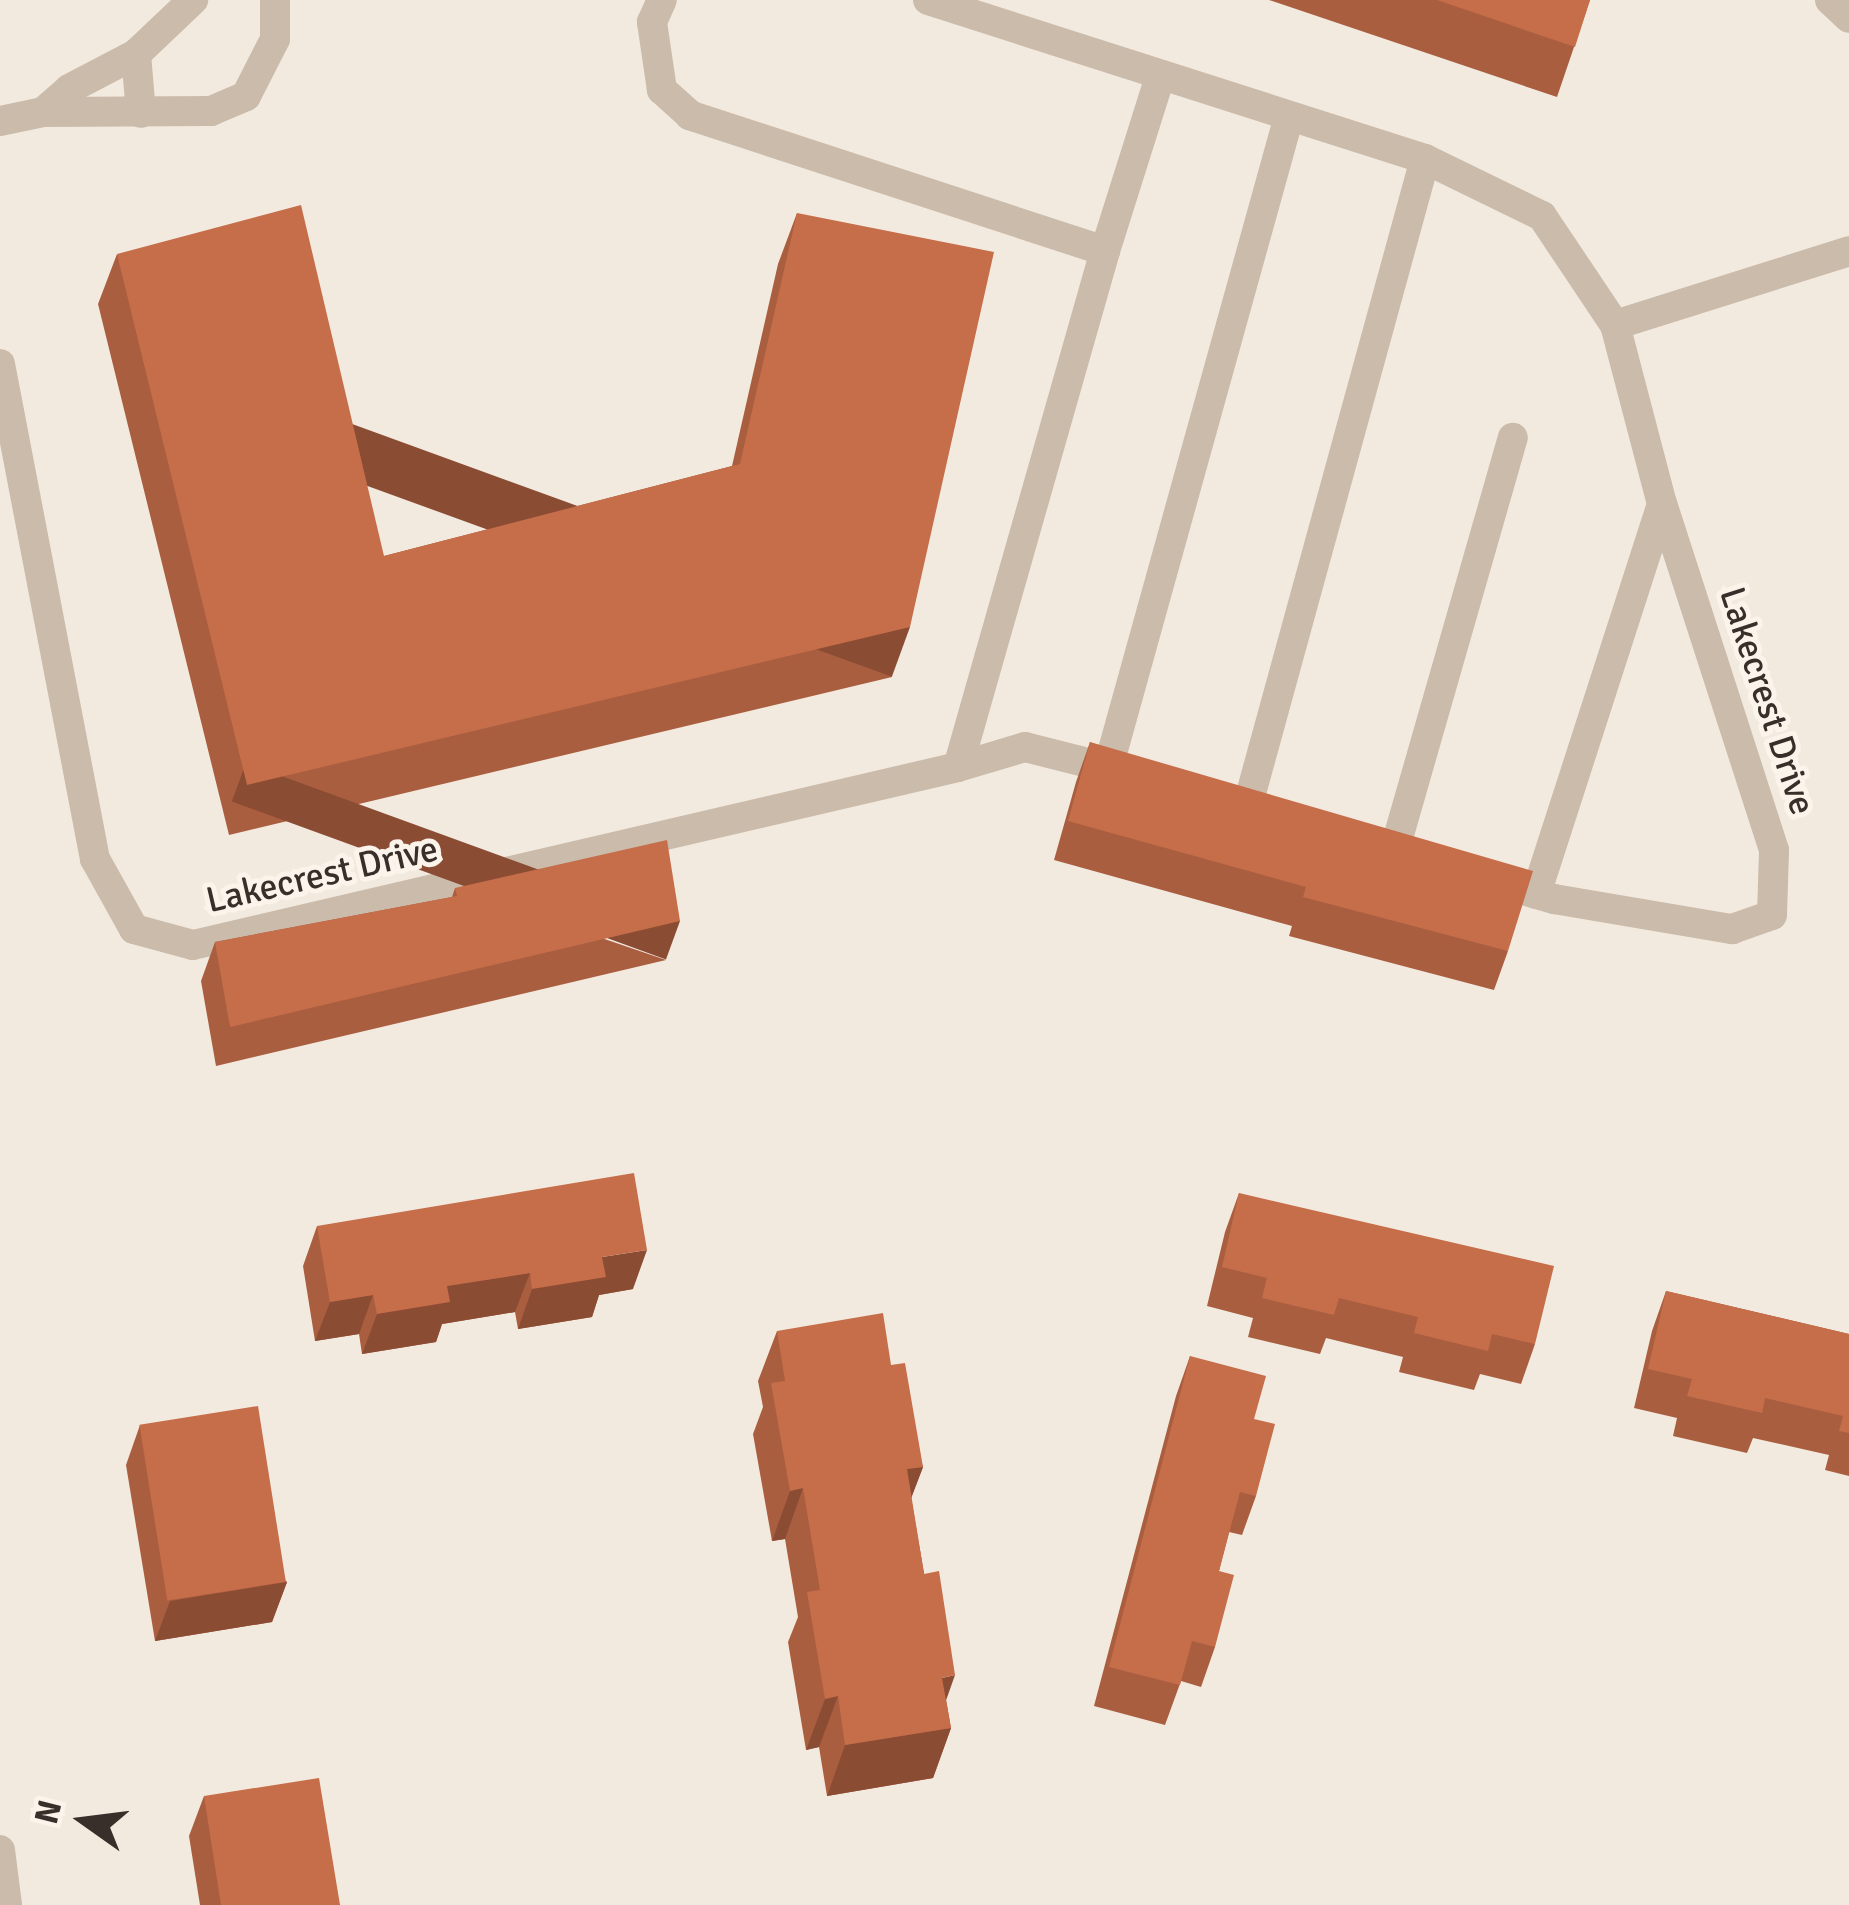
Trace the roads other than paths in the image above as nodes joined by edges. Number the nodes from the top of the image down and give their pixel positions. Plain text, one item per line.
1 (193, 0) edge
2 (274, 0) edge
3 (662, 0) edge
4 (928, 0) edge
5 (1830, 0) edge
6 (1849, 18) edge
7 (136, 54) junction
8 (1160, 77) junction
9 (43, 112) junction
10 (141, 113) junction
11 (1288, 120) junction
12 (0, 121) edge
13 (1425, 159) junction
14 (1105, 251) junction
15 (1849, 251) edge
16 (1615, 325) junction
17 (0, 364) edge
18 (1513, 438) dead end
19 (1662, 504) junction
20 (958, 767) junction
21 (1108, 768) junction
22 (1148, 779) edge
23 (1207, 796) edge
24 (1394, 852) edge
25 (1455, 870) edge
26 (1536, 894) junction
27 (0, 1850) edge
28 (8, 1905) edge

1 - 7 street
2 - 10 street
3 - 14 street
4 - 8 street, Lakecrest Drive
5 - 6 street
7 - 9 street
7 - 10 street
8 - 11 street, Lakecrest Drive
8 - 14 street
9 - 10 street
9 - 12 street
11 - 13 street, Lakecrest Drive
11 - 21 street
13 - 16 street, Lakecrest Drive
13 - 23 street
14 - 20 street
15 - 16 street
16 - 19 street, Lakecrest Drive
17 - 20 street, Lakecrest Drive
18 - 24 street
19 - 26 street
19 - 26 street, Lakecrest Drive
20 - 21 street, Lakecrest Drive
21 - 22 street, Lakecrest Drive
25 - 26 street, Lakecrest Drive
27 - 28 street

